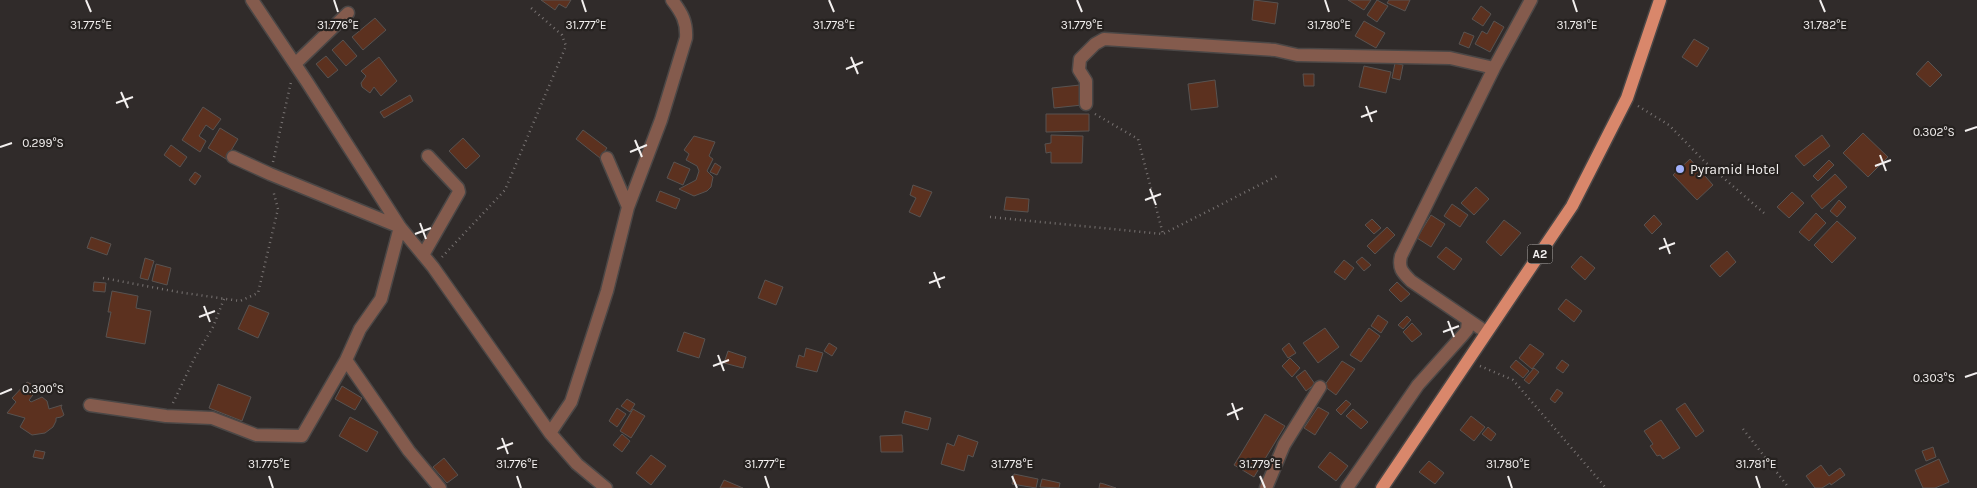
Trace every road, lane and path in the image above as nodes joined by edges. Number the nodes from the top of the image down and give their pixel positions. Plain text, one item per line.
1 (252, 0) edge
2 (672, 0) edge
3 (1531, 0) edge
4 (1660, 0) edge
5 (530, 7) dead end
6 (348, 12) dead end
7 (295, 64) junction
8 (1494, 68) junction
9 (1627, 98) junction
10 (1086, 104) joint
11 (428, 156) dead end
12 (233, 157) dead end
13 (607, 158) dead end
14 (270, 174) junction
15 (1277, 176) dead end
16 (628, 207) junction
17 (1764, 213) dead end
18 (990, 217) dead end
19 (400, 227) junction
20 (1163, 234) junction
21 (423, 255) junction
22 (433, 267) junction
23 (104, 278) dead end
24 (224, 299) junction
25 (1468, 320) junction
26 (1486, 332) junction
27 (346, 360) junction
28 (1467, 361) junction
29 (1320, 387) dead end
30 (90, 405) dead end
31 (166, 416) junction
32 (1743, 429) dead end
33 (550, 433) junction
34 (440, 488) edge
35 (606, 488) edge
36 (1266, 488) edge
37 (1347, 488) edge
38 (1382, 488) edge
39 (1606, 488) edge
40 (1789, 488) edge

1 - 7 street
2 - 16 street
3 - 8 street
4 - 9 main road, A2
5 - 22 path
6 - 7 street
7 - 14 path
7 - 19 street
8 - 10 street
8 - 25 street
9 - 17 path
9 - 26 main road, A2
10 - 20 path
11 - 21 street
12 - 14 street
13 - 16 street
14 - 19 street
14 - 24 path
15 - 20 path
16 - 33 street
18 - 20 path
19 - 21 street
19 - 27 street
21 - 22 street
22 - 33 street
23 - 24 path
24 - 31 path
25 - 26 street
25 - 37 street
26 - 28 main road, A2
27 - 31 street
27 - 34 street
28 - 38 main road, A2
28 - 39 path
29 - 36 street
30 - 31 street
32 - 40 path
33 - 35 street

